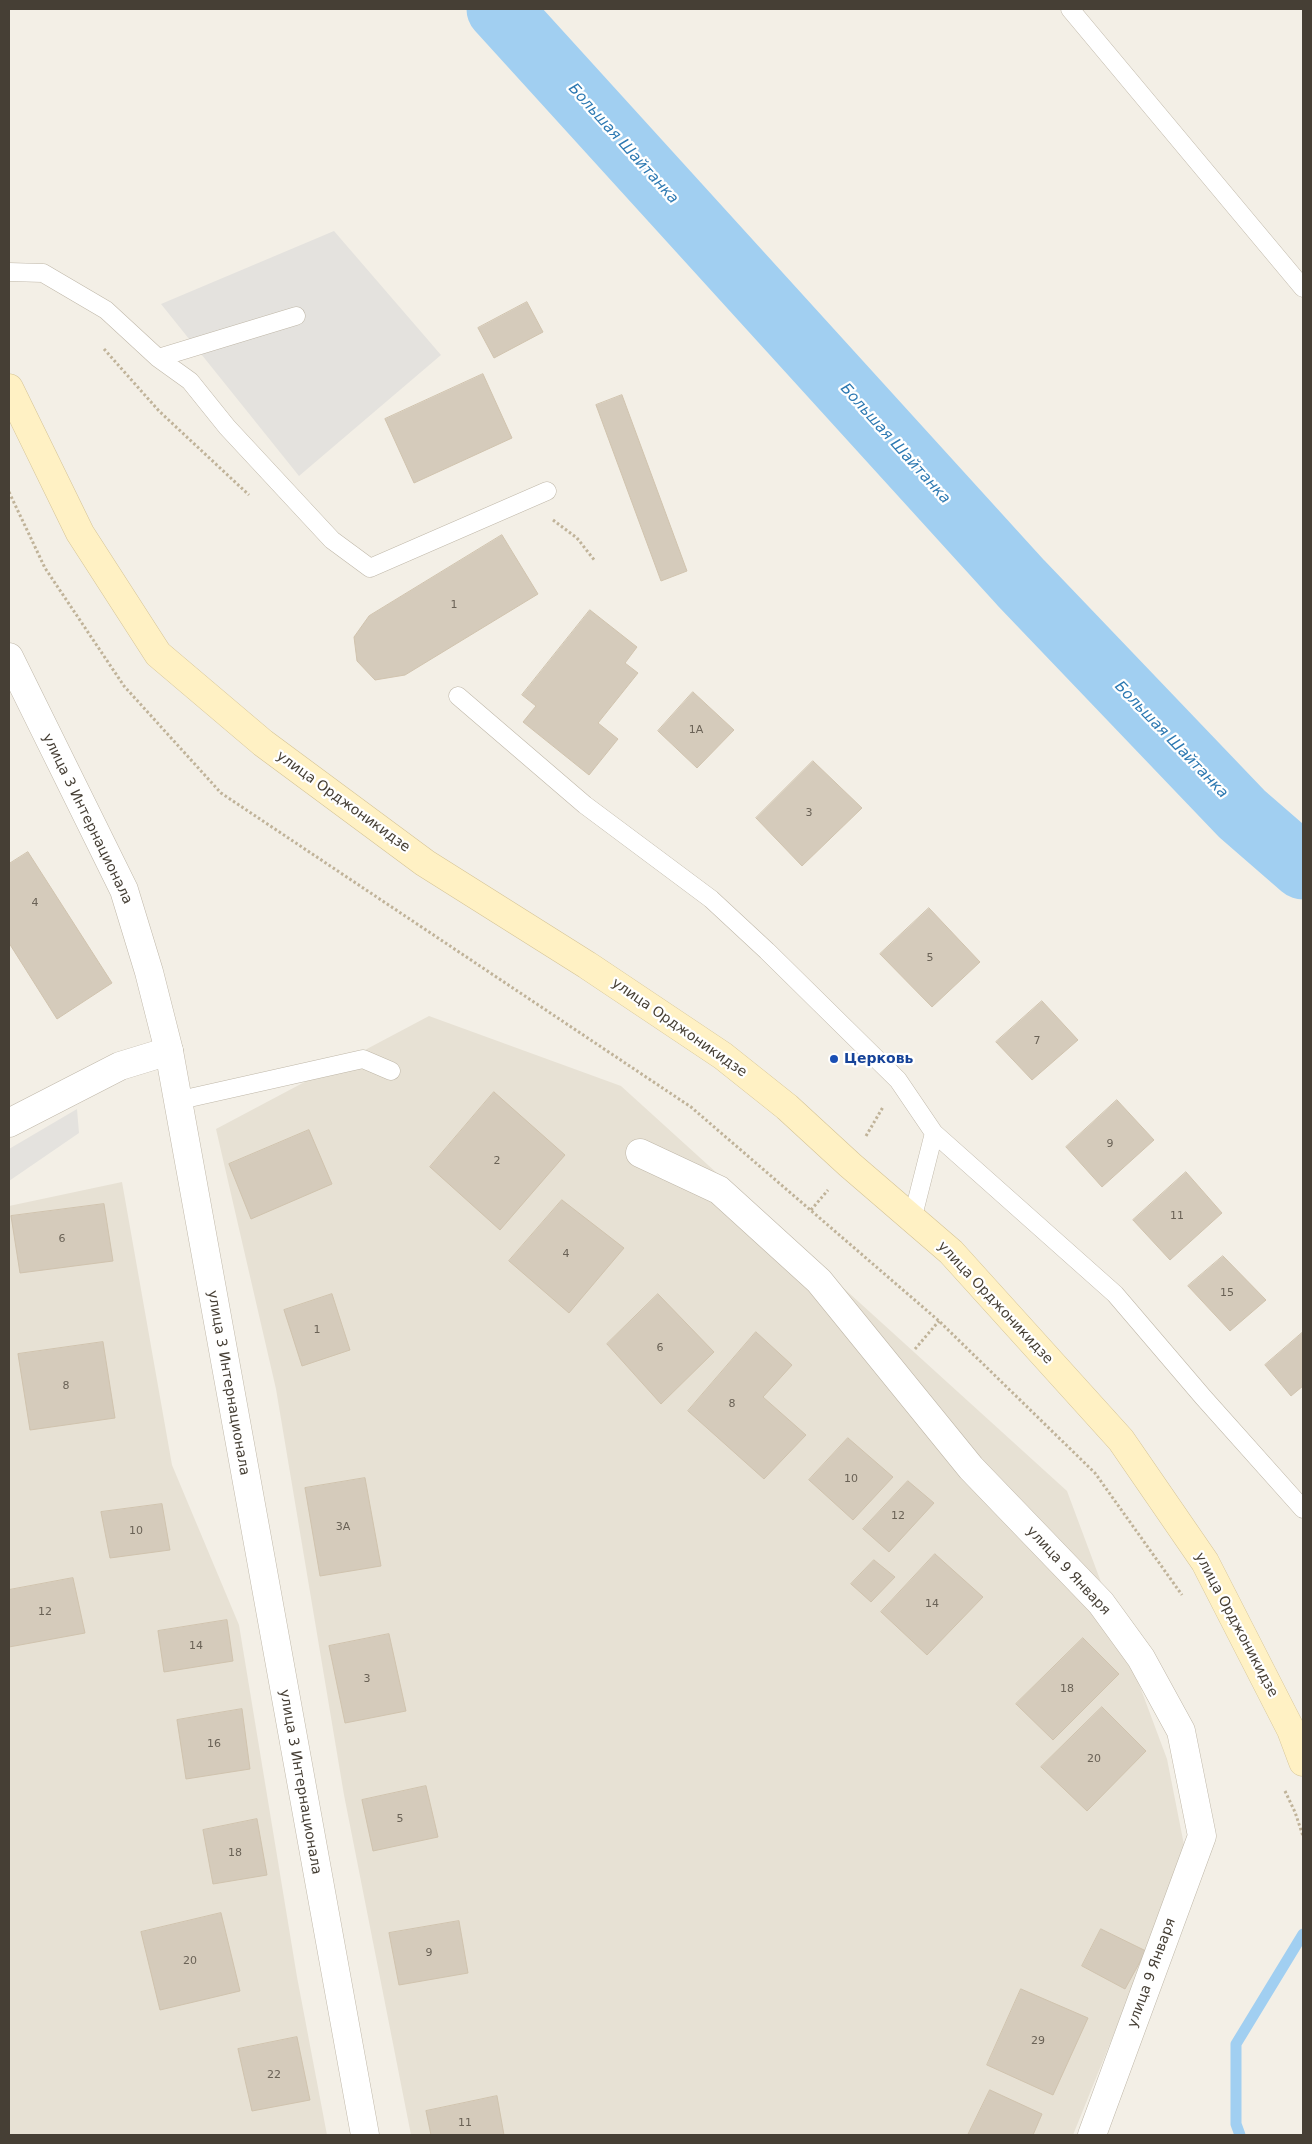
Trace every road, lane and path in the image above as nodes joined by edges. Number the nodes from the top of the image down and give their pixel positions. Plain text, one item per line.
1 (1070, 9) edge
2 (9, 272) edge
3 (1303, 288) edge
4 (296, 316) dead end
5 (158, 358) junction
6 (9, 388) edge
7 (547, 491) dead end
8 (9, 657) edge
9 (458, 696) dead end
10 (168, 1051) junction
11 (391, 1071) dead end
12 (176, 1101) junction
13 (9, 1123) edge
14 (934, 1133) junction
15 (640, 1153) dead end
16 (912, 1220) junction
17 (1303, 1509) edge
18 (1303, 1762) edge
19 (365, 2135) edge
20 (1092, 2135) edge

1 - 3 lane
2 - 5 lane
4 - 5 lane
5 - 7 lane
6 - 16 main road, улица Орджоникидзе
8 - 10 street, улица 3 Интернационала
9 - 14 lane
10 - 12 street, улица 3 Интернационала
10 - 13 street
11 - 12 lane
12 - 19 street, улица 3 Интернационала
14 - 16 lane
14 - 17 lane
15 - 20 street, улица 9 Января
16 - 18 main road, улица Орджоникидзе

